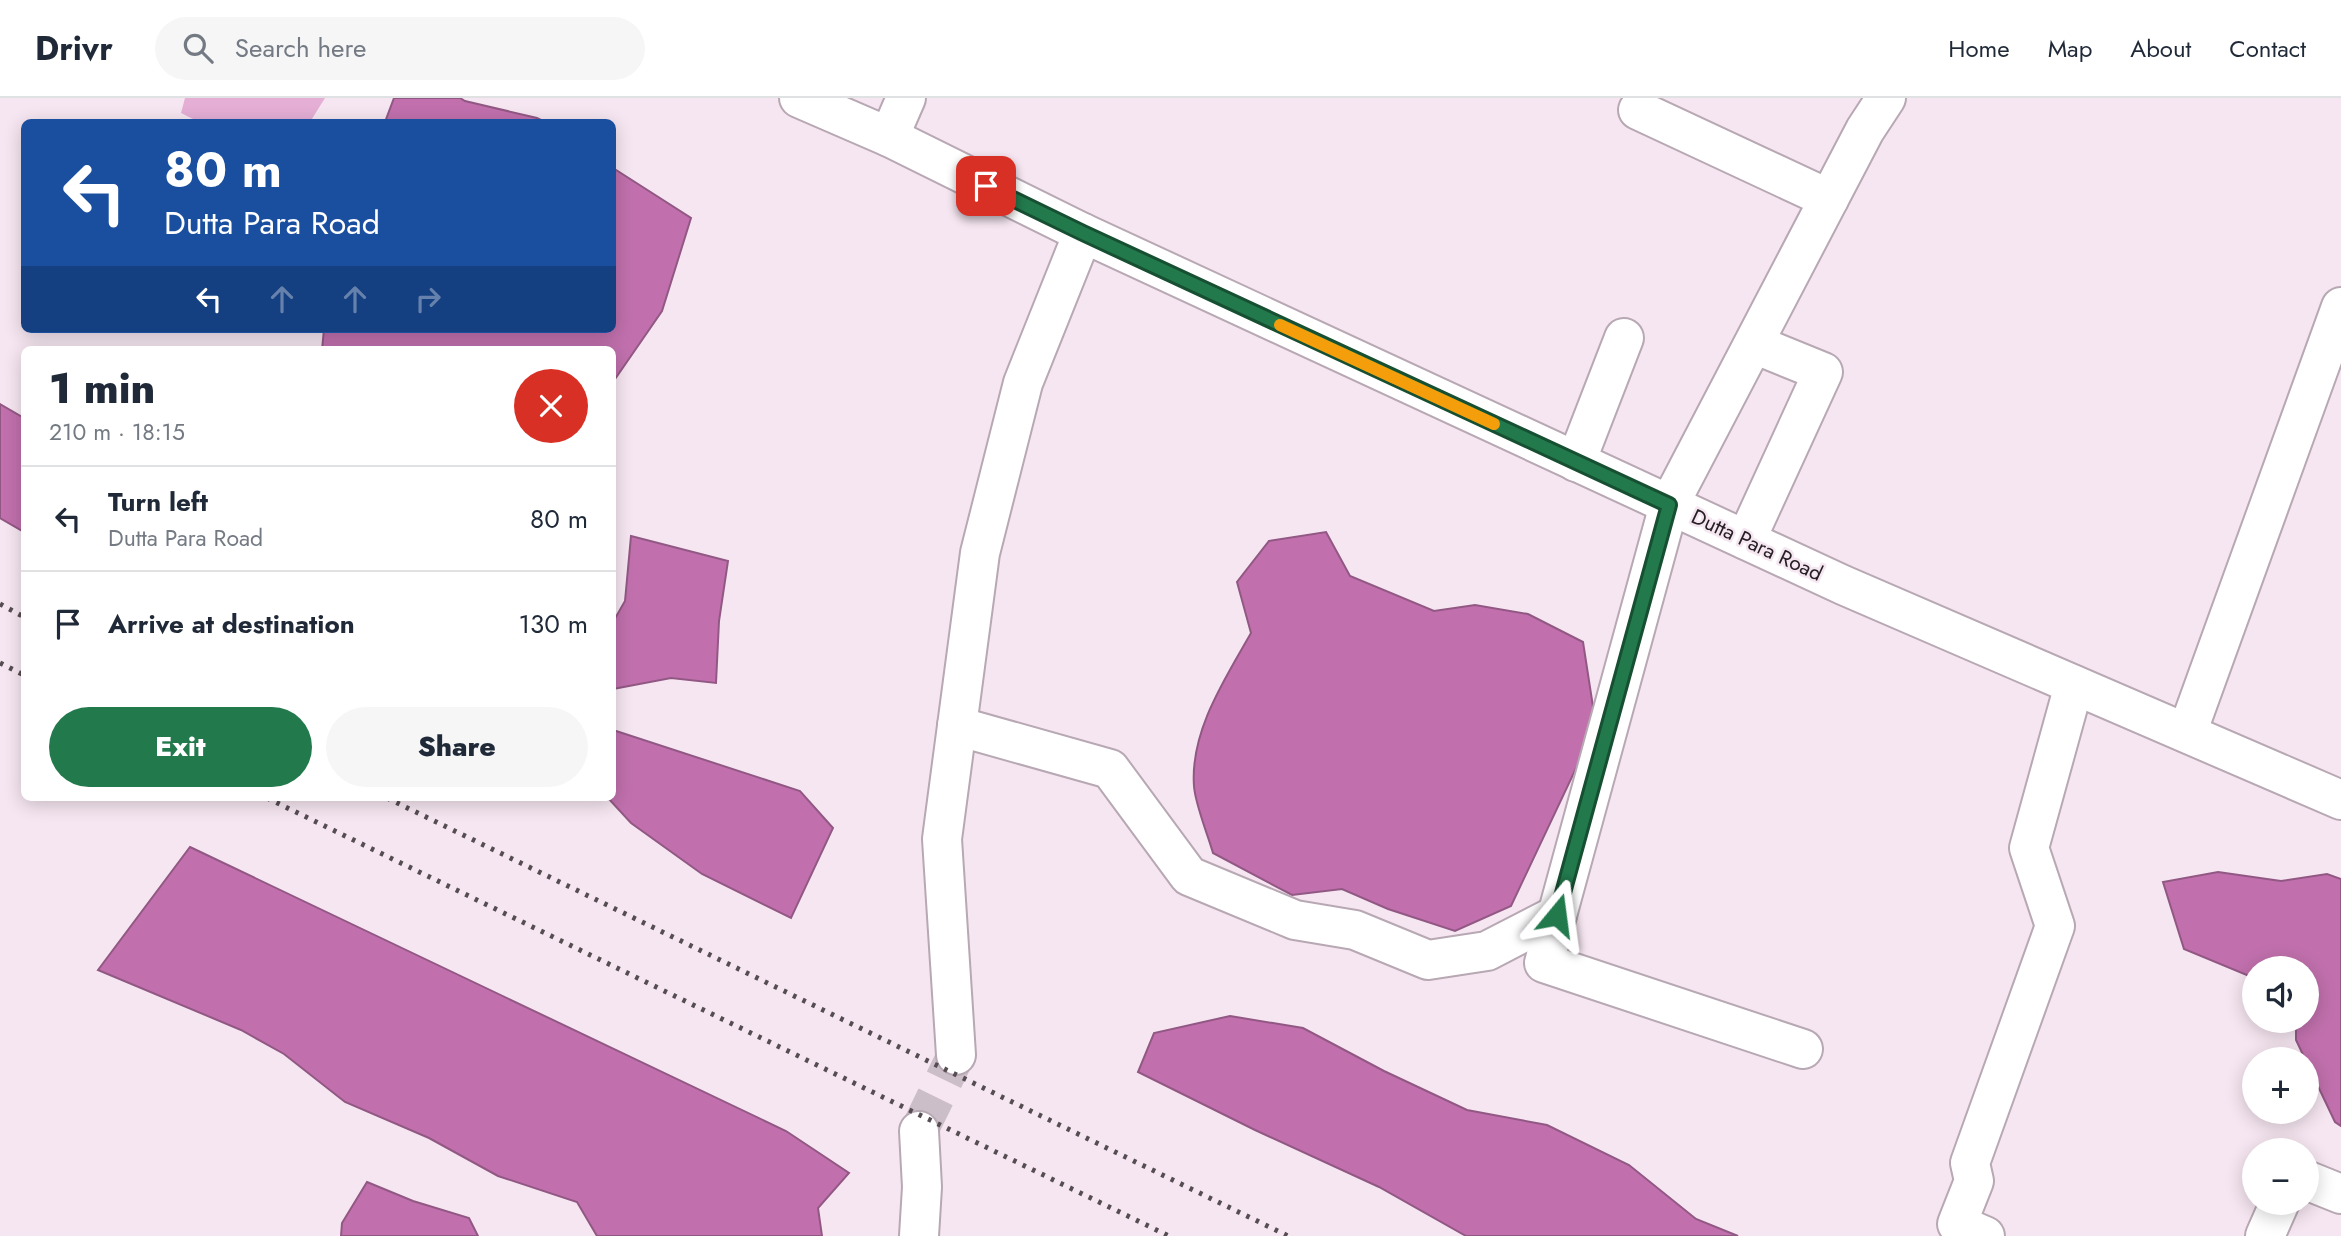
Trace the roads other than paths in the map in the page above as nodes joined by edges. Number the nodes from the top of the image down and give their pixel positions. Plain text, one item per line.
1 (799, 98) edge
2 (906, 98) edge
3 (1886, 98) edge
4 (1637, 110) dead end
5 (889, 137) junction
6 (1829, 199) junction
7 (1083, 233) junction
8 (2341, 307) edge
9 (1624, 338) dead end
10 (1754, 344) junction
11 (1576, 462) junction
12 (1669, 505) junction
13 (1746, 540) junction
14 (2074, 685) junction
15 (957, 726) junction
16 (2187, 733) junction
17 (2341, 800) edge
18 (1557, 915) junction
19 (1803, 1049) dead end
20 (956, 1055) tunnel mouth
21 (919, 1131) tunnel mouth
22 (2319, 1185) edge
23 (2341, 1194) edge
24 (2274, 1215) edge
25 (919, 1236) edge
26 (1985, 1236) edge
27 (2264, 1236) edge

1 - 5 street, Dutta Para Road
2 - 5 street
3 - 6 street
4 - 6 street
5 - 7 street, Dutta Para Road
6 - 10 street
7 - 11 street, Dutta Para Road
7 - 15 street
8 - 16 street
9 - 11 street
10 - 12 street
10 - 13 street
11 - 12 street, Dutta Para Road
12 - 13 street, Dutta Para Road
12 - 18 street
13 - 14 street, Dutta Para Road
14 - 16 street, Dutta Para Road
14 - 26 street
15 - 18 street
15 - 20 street
16 - 17 street, Dutta Para Road
18 - 19 street
21 - 25 street
22 - 23 street
24 - 27 street

